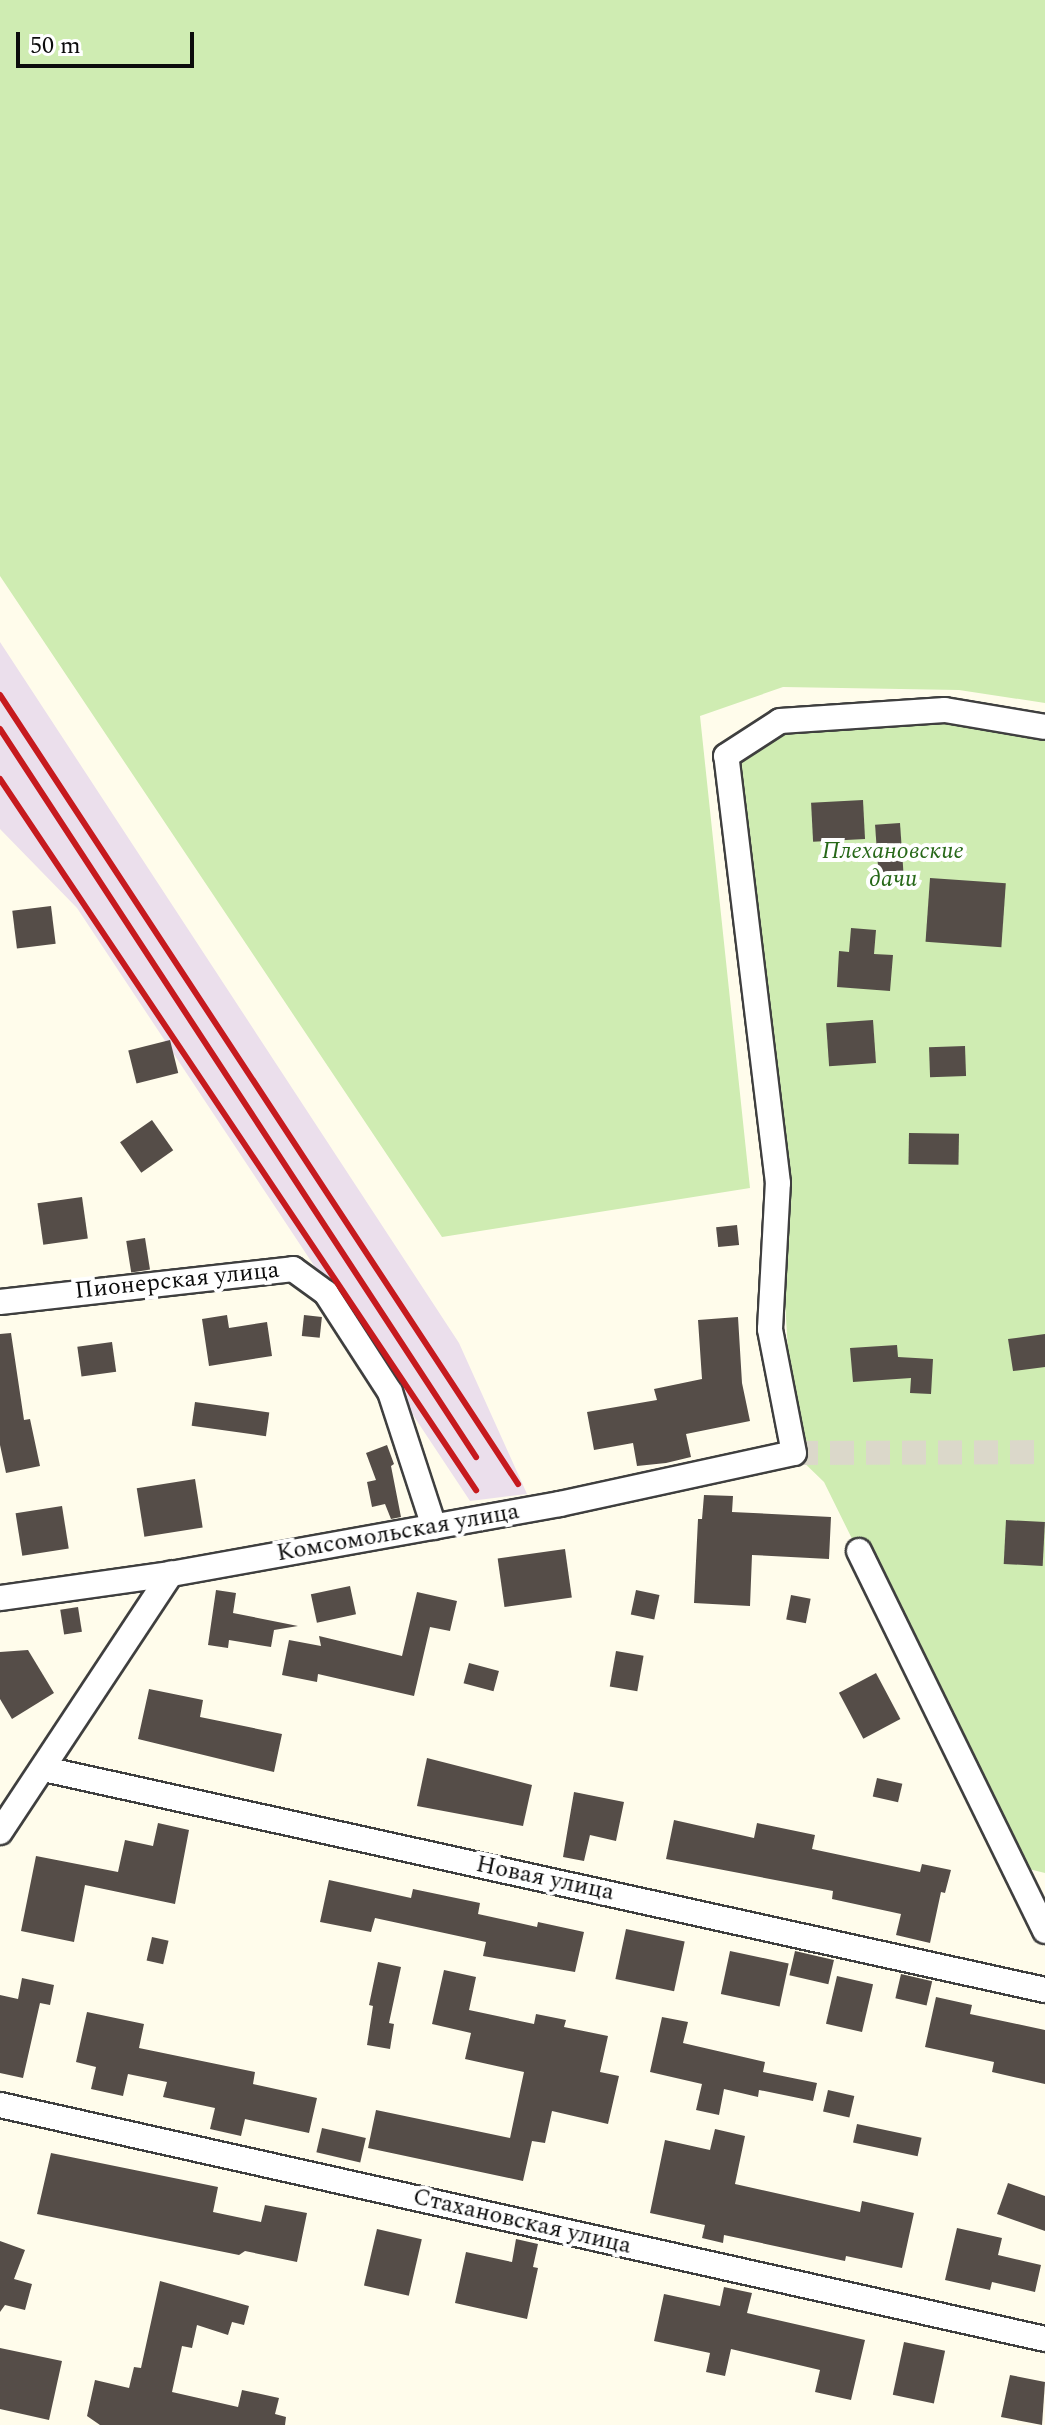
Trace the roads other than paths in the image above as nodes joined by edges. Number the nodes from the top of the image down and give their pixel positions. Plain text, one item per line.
1 (1045, 727) edge
2 (0, 1302) edge
3 (434, 1527) junction
4 (859, 1551) dead end
5 (171, 1574) junction
6 (0, 1598) edge
7 (44, 1769) junction
8 (0, 1832) edge
9 (1045, 1931) edge
10 (1045, 1990) edge
11 (0, 2105) edge
12 (1045, 2339) edge

1 - 3 street, Комсомольская улица
2 - 3 street, Пионерская улица
3 - 5 street, Комсомольская улица
4 - 9 street
5 - 6 street, Комсомольская улица
5 - 7 street
7 - 8 street
7 - 10 street, Новая улица
11 - 12 street, Стахановская улица

